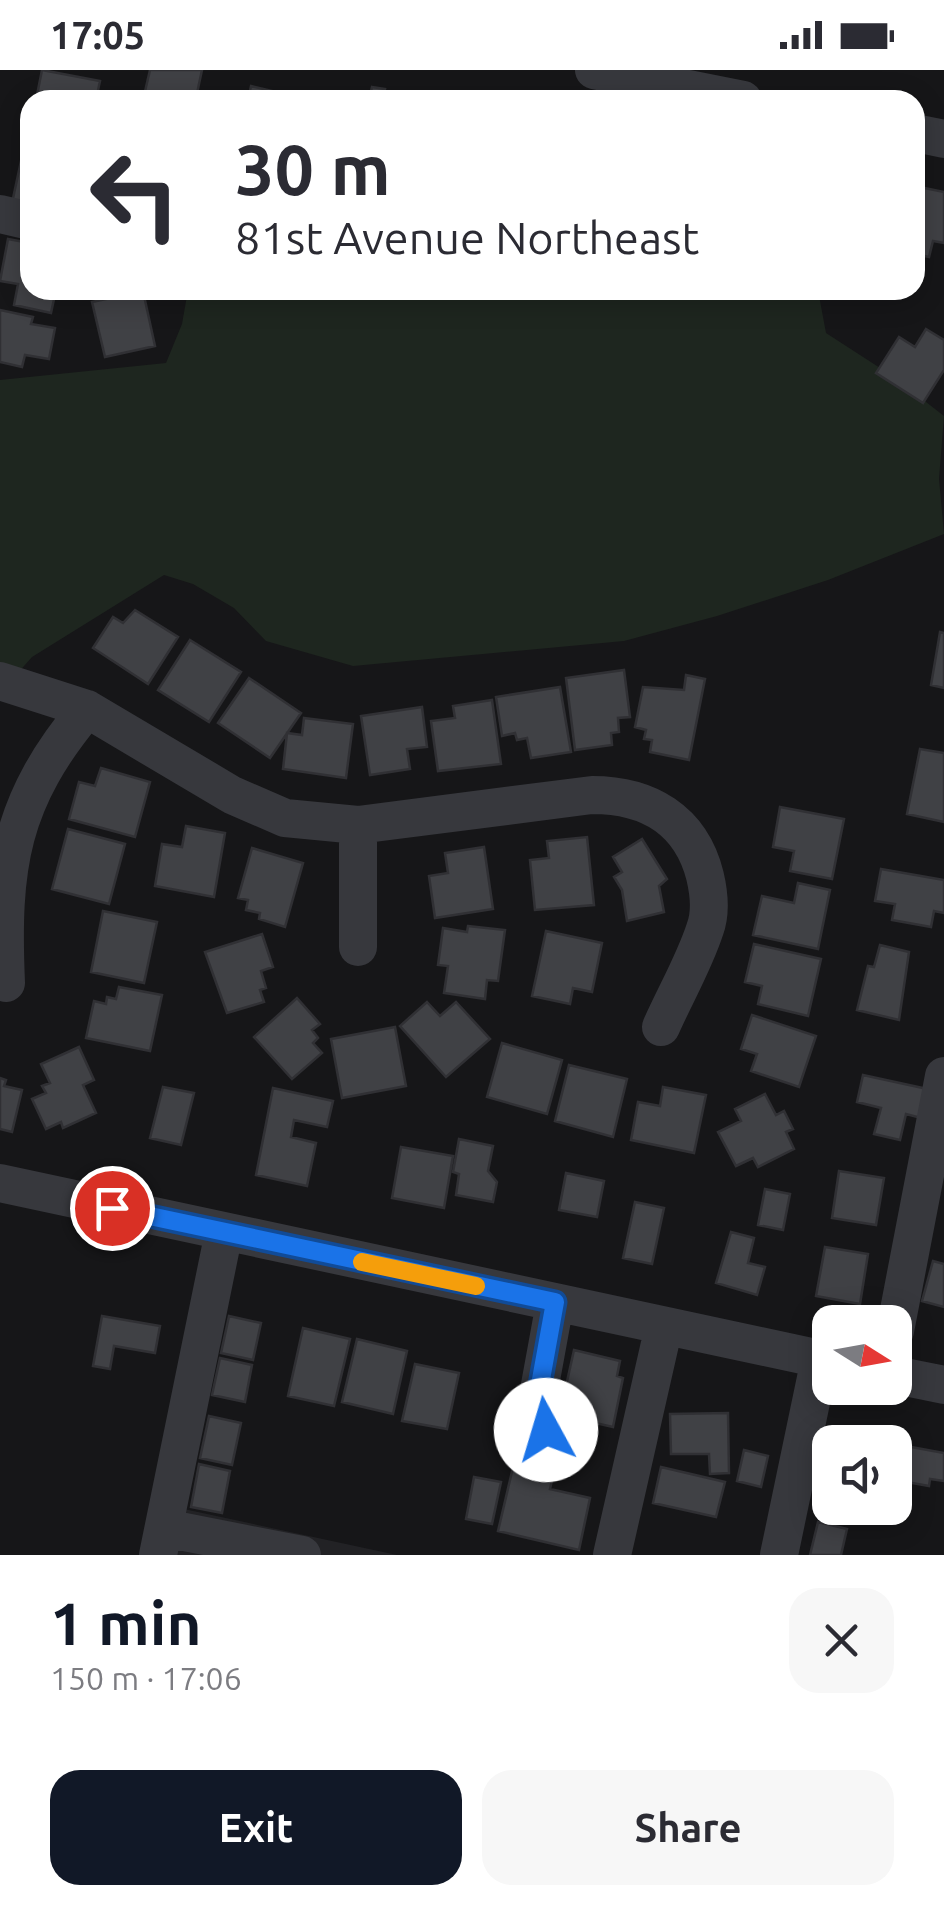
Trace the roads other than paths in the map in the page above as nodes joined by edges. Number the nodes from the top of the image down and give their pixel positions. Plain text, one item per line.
1 (594, 70) edge
2 (693, 90) edge
3 (0, 682) edge
4 (86, 709) junction
5 (358, 826) junction
6 (358, 948) dead end
7 (6, 983) dead end
8 (661, 1027) dead end
9 (944, 1076) edge
10 (0, 1183) edge
11 (224, 1232) junction
12 (555, 1302) junction
13 (900, 1305) edge
14 (664, 1326) junction
15 (812, 1357) edge
16 (912, 1379) edge
17 (944, 1386) edge
18 (814, 1405) edge
19 (546, 1430) dead end
20 (161, 1542) edge
21 (302, 1555) edge
22 (612, 1555) edge
23 (779, 1555) edge

1 - 2 street
3 - 4 street
4 - 5 street
4 - 7 street
5 - 6 street
5 - 8 street
9 - 13 street
10 - 11 street
11 - 12 street
11 - 20 street
12 - 14 street
12 - 19 street
14 - 15 street
14 - 22 street
16 - 17 street
18 - 23 street
20 - 21 street

